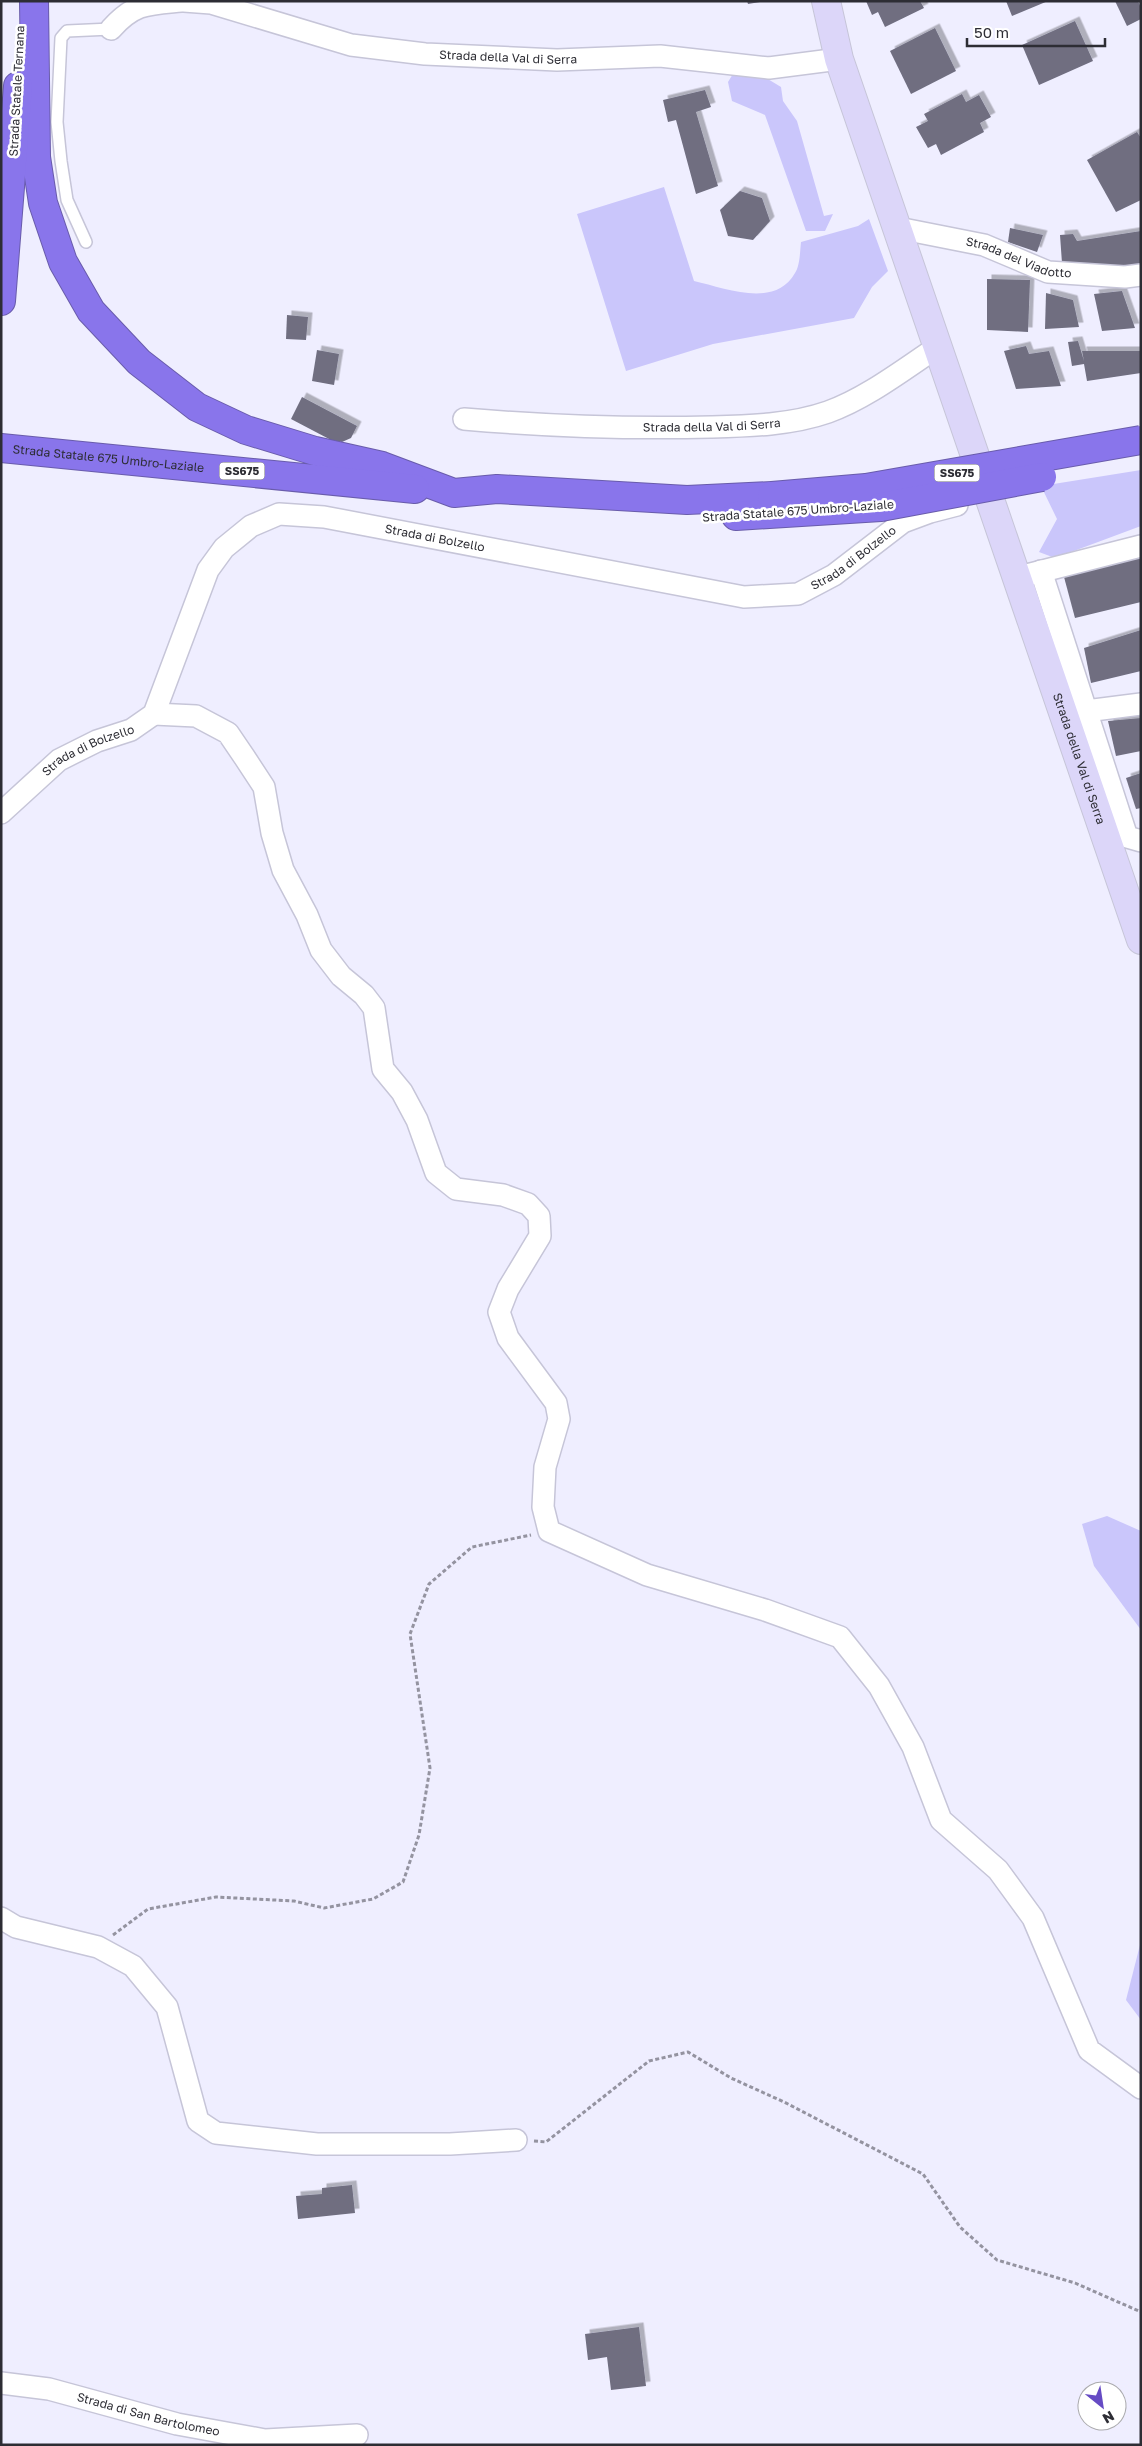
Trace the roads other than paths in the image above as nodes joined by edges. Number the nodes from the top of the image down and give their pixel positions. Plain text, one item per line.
1 (19, 1) edge
2 (34, 1) edge
3 (182, 1) edge
4 (826, 1) edge
5 (111, 29) joint
6 (839, 59) junction
7 (898, 228) junction
8 (86, 242) dead end
9 (1141, 275) edge
10 (1, 301) edge
11 (939, 346) junction
12 (464, 419) dead end
13 (1141, 440) edge
14 (1, 448) edge
15 (1141, 459) edge
16 (454, 493) junction
17 (990, 498) junction
18 (773, 505) junction
19 (1141, 546) edge
20 (1029, 574) junction
21 (1141, 704) edge
22 (1086, 711) junction
23 (154, 714) junction
24 (1, 813) edge
25 (1141, 841) edge
26 (1141, 940) edge
27 (1, 1918) edge
28 (1141, 2088) edge
29 (516, 2140) road end
30 (1, 2384) edge
31 (357, 2435) dead end

1 - 10 highway, Strada Statale Ternana
2 - 16 highway
3 - 5 street, Strada della Val di Serra
3 - 6 street, Strada della Val di Serra
4 - 6 street, Strada della Val di Serra
5 - 8 lane, Strada della Val di Serra
6 - 7 street, Strada della Val di Serra
7 - 9 street, Strada del Viadotto
7 - 11 street, Strada della Val di Serra
11 - 12 street, Strada della Val di Serra
11 - 17 street, Strada della Val di Serra
13 - 18 highway, Strada Statale 675 Umbro-Laziale / SS675, bridge
14 - 16 highway, Strada Statale 675 Umbro-Laziale / SS675
15 - 18 highway, Strada Statale 675 Umbro-Laziale / SS675, bridge
16 - 18 highway, Strada Statale 675 Umbro-Laziale / SS675
17 - 20 street, Strada della Val di Serra
17 - 23 street, Strada di Bolzello
19 - 20 street
20 - 22 street, Strada della Val di Serra
20 - 26 street, Strada della Val di Serra
21 - 22 street, Strada della Val di Serra
22 - 25 street, Strada della Val di Serra
23 - 24 street, Strada di Bolzello
23 - 28 street
27 - 29 street
30 - 31 street, Strada di San Bartolomeo

